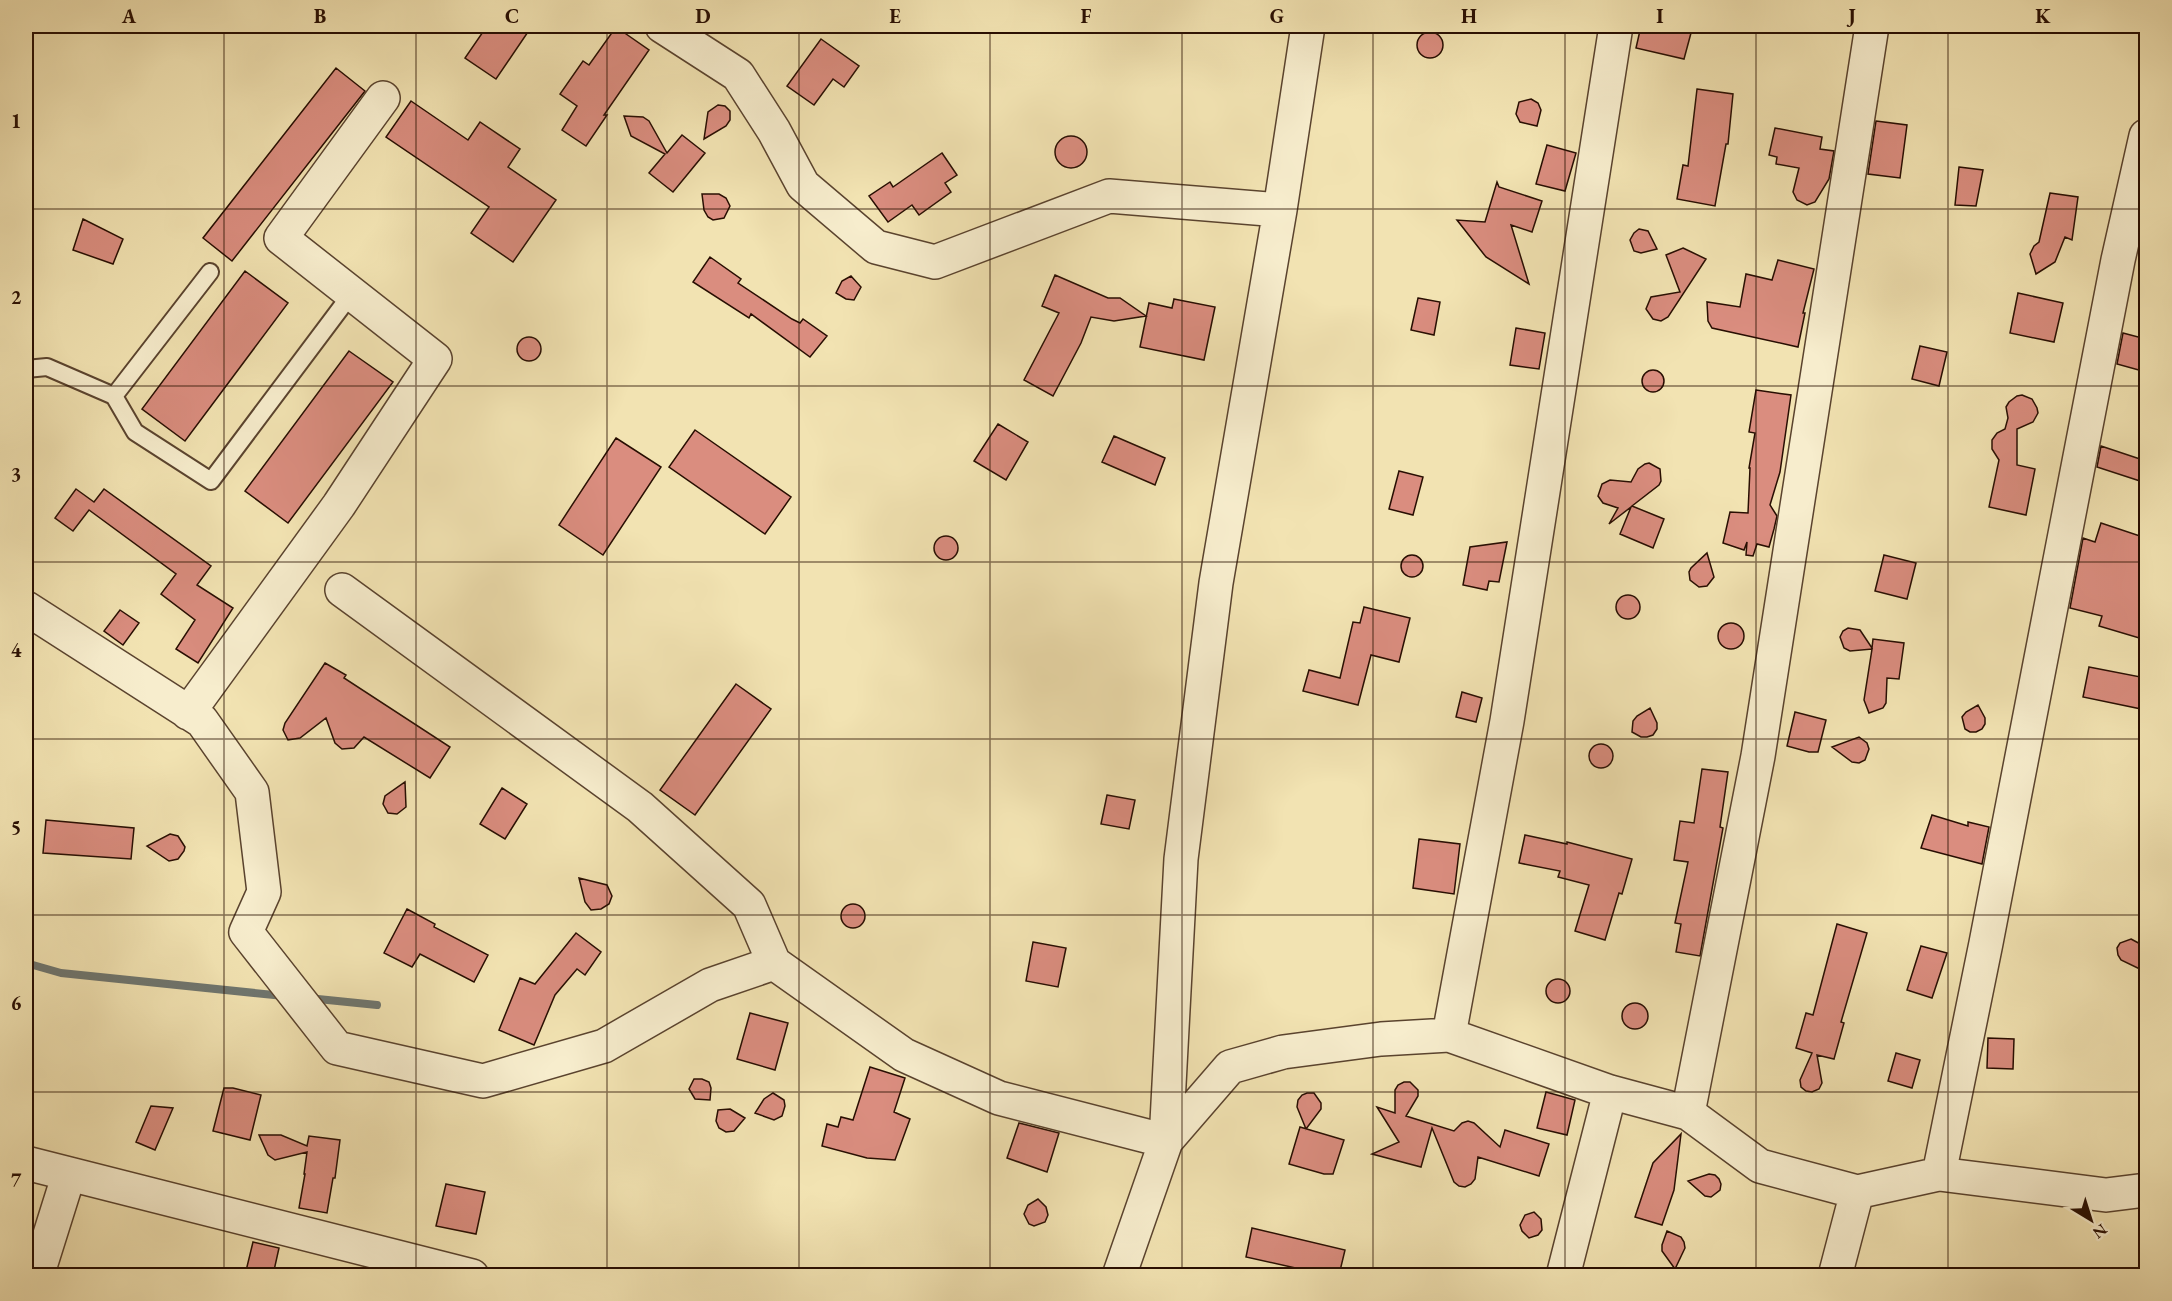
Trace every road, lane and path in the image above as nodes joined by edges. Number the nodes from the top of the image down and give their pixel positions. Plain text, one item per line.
1 (662, 26) edge
2 (1308, 26) edge
3 (1616, 26) edge
4 (1872, 26) edge
5 (383, 98) dead end
6 (2146, 136) edge
7 (1280, 210) junction
8 (210, 272) dead end
9 (352, 293) junction
10 (26, 369) edge
11 (114, 396) junction
12 (342, 590) dead end
13 (26, 608) edge
14 (188, 712) junction
15 (774, 963) junction
16 (1449, 1035) junction
17 (1610, 1092) junction
18 (1688, 1113) junction
19 (1166, 1141) junction
20 (26, 1163) edge
21 (69, 1174) junction
22 (1939, 1174) junction
23 (2146, 1190) edge
24 (1857, 1192) junction
25 (37, 1275) edge
26 (472, 1275) edge
27 (1119, 1275) edge
28 (1563, 1275) edge
29 (1835, 1275) edge

1 - 7 street
2 - 7 street
3 - 16 street
4 - 18 street
5 - 9 street
6 - 22 street
7 - 19 street
8 - 11 lane
9 - 11 lane
9 - 14 street
10 - 11 lane
12 - 15 street
13 - 14 street
14 - 15 street
15 - 19 street
16 - 17 street
16 - 19 street
17 - 18 street
17 - 28 street
18 - 24 street
19 - 27 street
20 - 21 street
21 - 25 street
21 - 26 street
22 - 23 street
22 - 24 street
24 - 29 street

